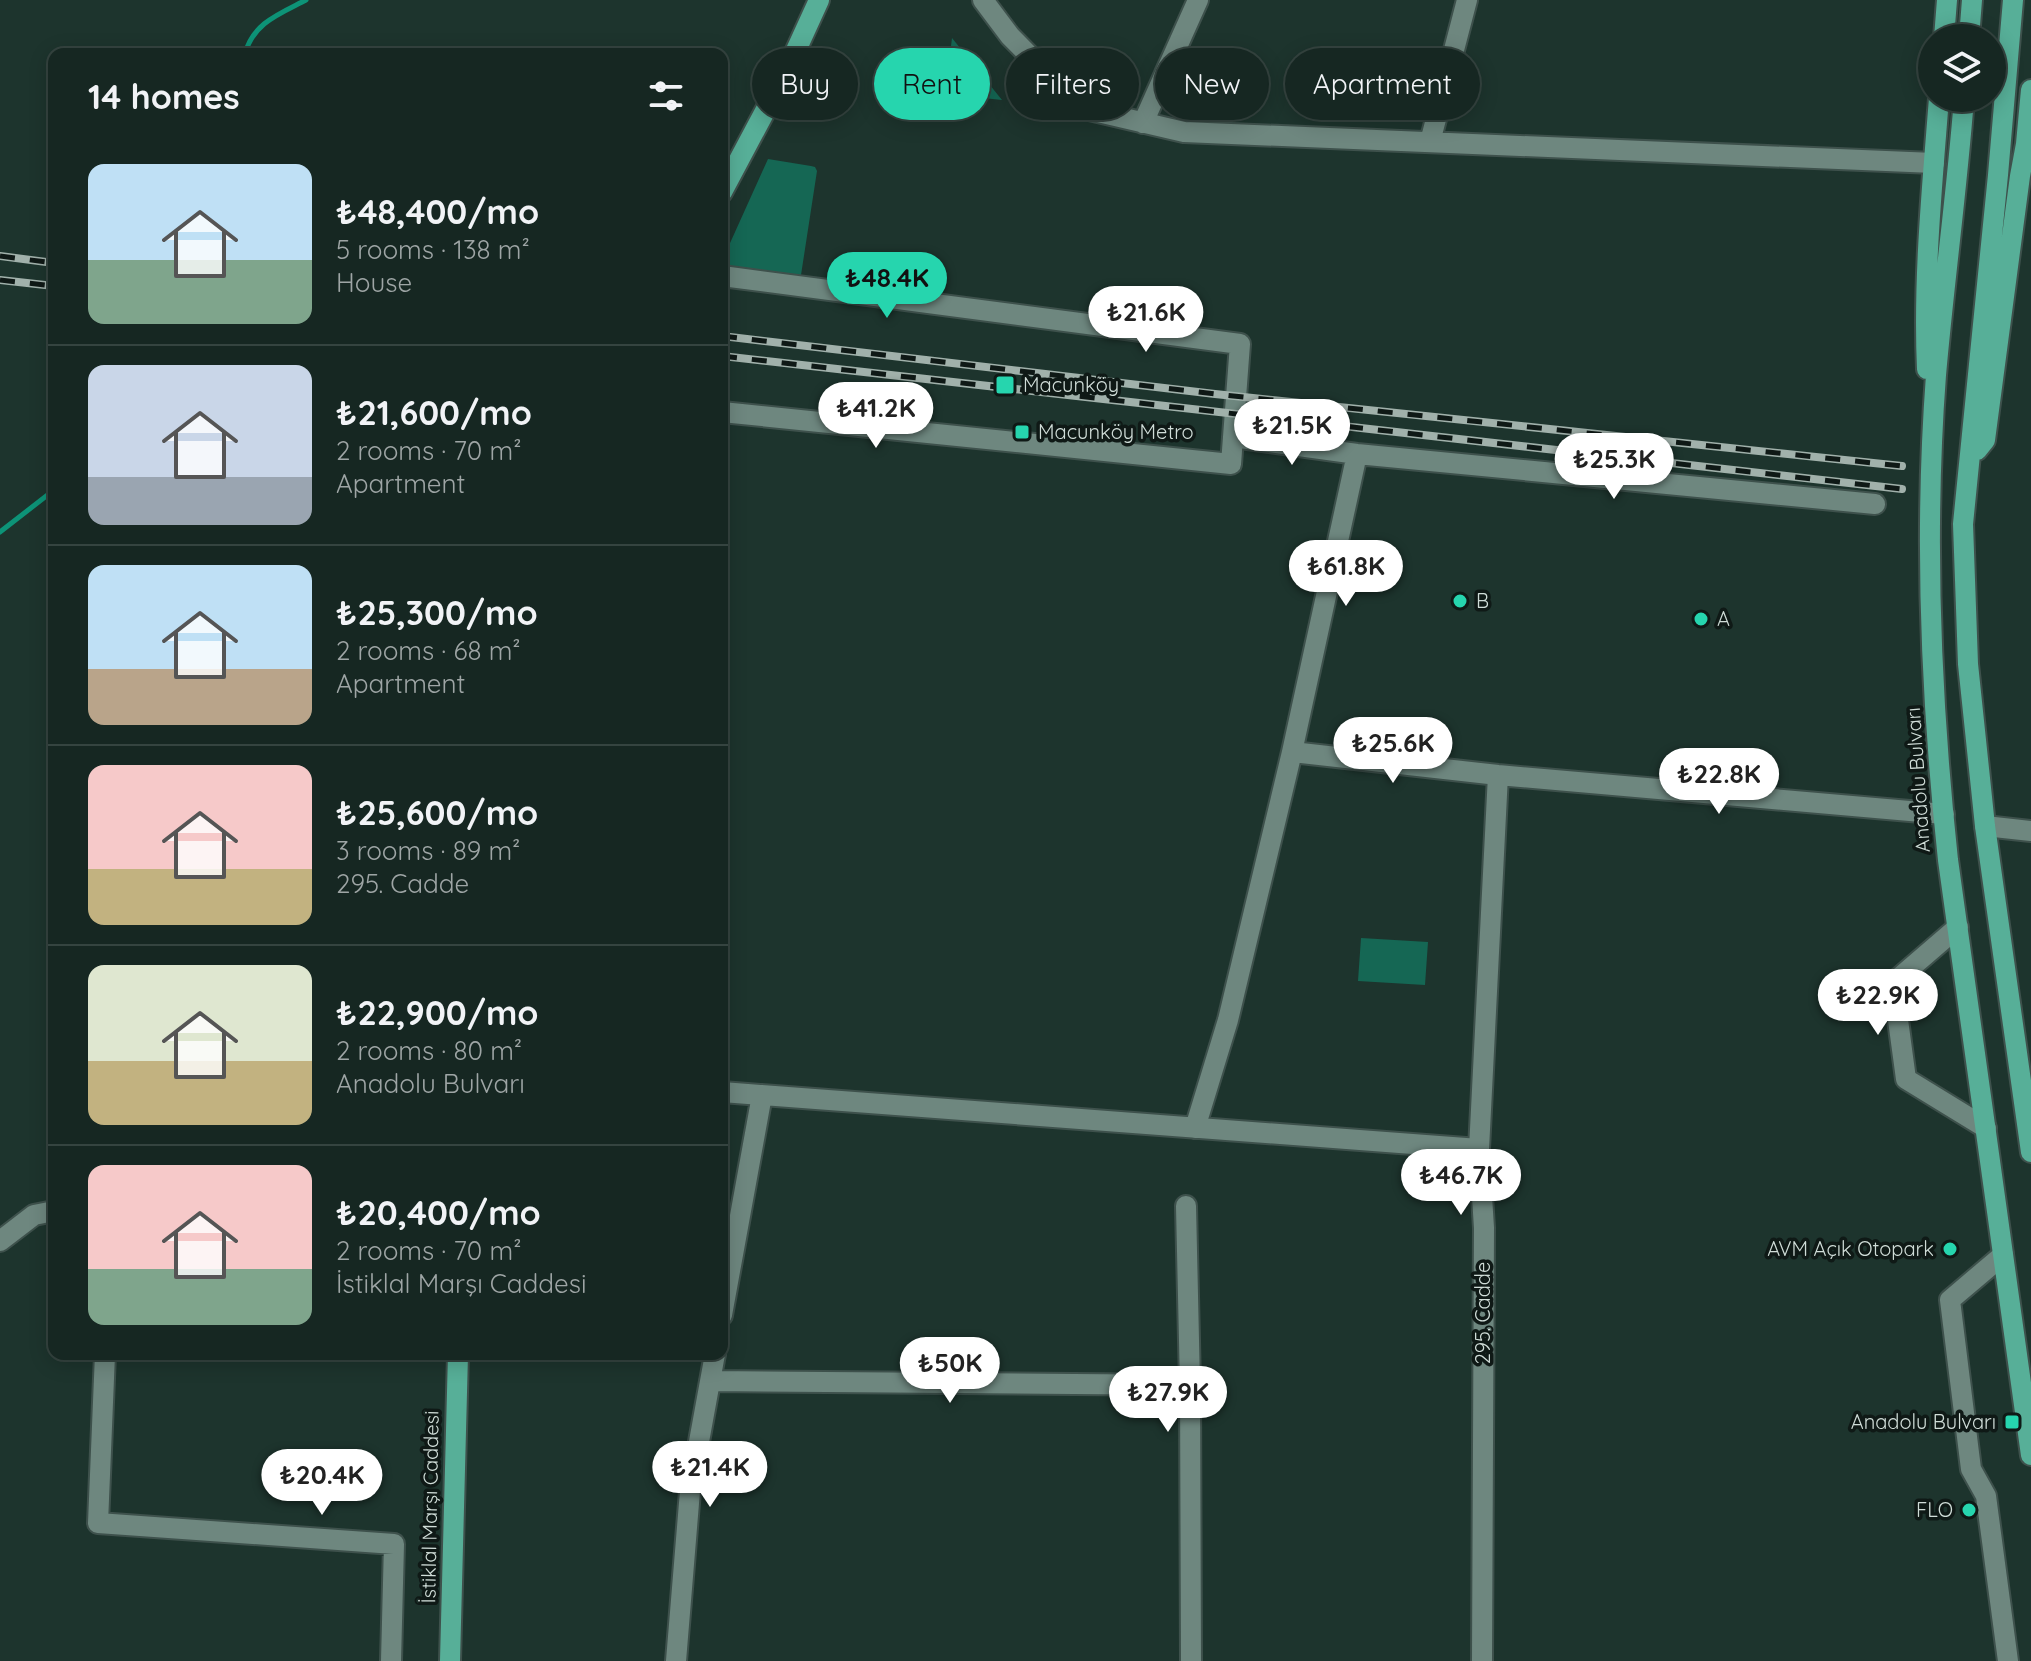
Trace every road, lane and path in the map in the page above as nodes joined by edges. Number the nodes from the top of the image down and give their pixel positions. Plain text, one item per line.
1 (819, 0) edge
2 (1198, 0) edge
3 (1467, 0) edge
4 (1947, 0) edge
5 (1972, 0) edge
6 (2013, 0) edge
7 (992, 5) edge
8 (1945, 24) edge
9 (1970, 24) edge
10 (2031, 90) edge
11 (1938, 112) edge
12 (1963, 112) edge
13 (1143, 123) junction
14 (1430, 142) junction
15 (1934, 163) junction
16 (2025, 176) edge
17 (728, 181) edge
18 (728, 277) edge
19 (728, 413) edge
20 (1233, 437) junction
21 (1357, 454) junction
22 (1970, 460) junction
23 (1931, 465) junction
24 (1875, 504) dead end
25 (1292, 752) junction
26 (1498, 775) junction
27 (1944, 814) junction
28 (1985, 826) junction
29 (2031, 831) edge
30 (1958, 927) junction
31 (2014, 1032) junction
32 (2031, 1045) edge
33 (728, 1092) edge
34 (762, 1095) junction
35 (1195, 1128) junction
36 (1986, 1128) junction
37 (1479, 1149) junction
38 (2031, 1152) edge
39 (1186, 1206) dead end
40 (48, 1212) edge
41 (0, 1241) edge
42 (2003, 1255) junction
43 (728, 1282) edge
44 (105, 1360) edge
45 (458, 1360) edge
46 (714, 1360) edge
47 (710, 1381) junction
48 (1190, 1385) junction
49 (2031, 1455) edge
50 (391, 1661) edge
51 (450, 1661) edge
52 (676, 1661) edge
53 (1191, 1661) edge
54 (1482, 1661) edge
55 (2008, 1661) edge

1 - 17 main road
2 - 13 street
3 - 14 street
4 - 8 main road
5 - 9 main road
6 - 22 main road
7 - 13 street
10 - 16 main road
11 - 15 main road
12 - 23 main road, Anadolu Bulvarı
13 - 14 street
14 - 15 street
15 - 23 main road
16 - 22 main road
18 - 20 street
19 - 20 street
20 - 21 street
21 - 24 street
21 - 25 street
22 - 28 main road
23 - 27 main road, Anadolu Bulvarı
25 - 26 street
25 - 35 street
26 - 27 street
26 - 37 street, 295. Cadde
27 - 30 main road, Anadolu Bulvarı
28 - 29 street
28 - 31 main road
30 - 36 main road, Anadolu Bulvarı
30 - 36 street
31 - 32 street
31 - 38 main road
33 - 34 street
34 - 35 street
34 - 43 street
35 - 37 street
36 - 42 main road, Anadolu Bulvarı
37 - 54 street, 295. Cadde
39 - 48 street
40 - 41 street
42 - 49 main road, Anadolu Bulvarı
42 - 55 street
44 - 50 street
45 - 51 main road, İstiklal Marşı Caddesi
46 - 47 street
47 - 48 street
47 - 52 street
48 - 53 street

